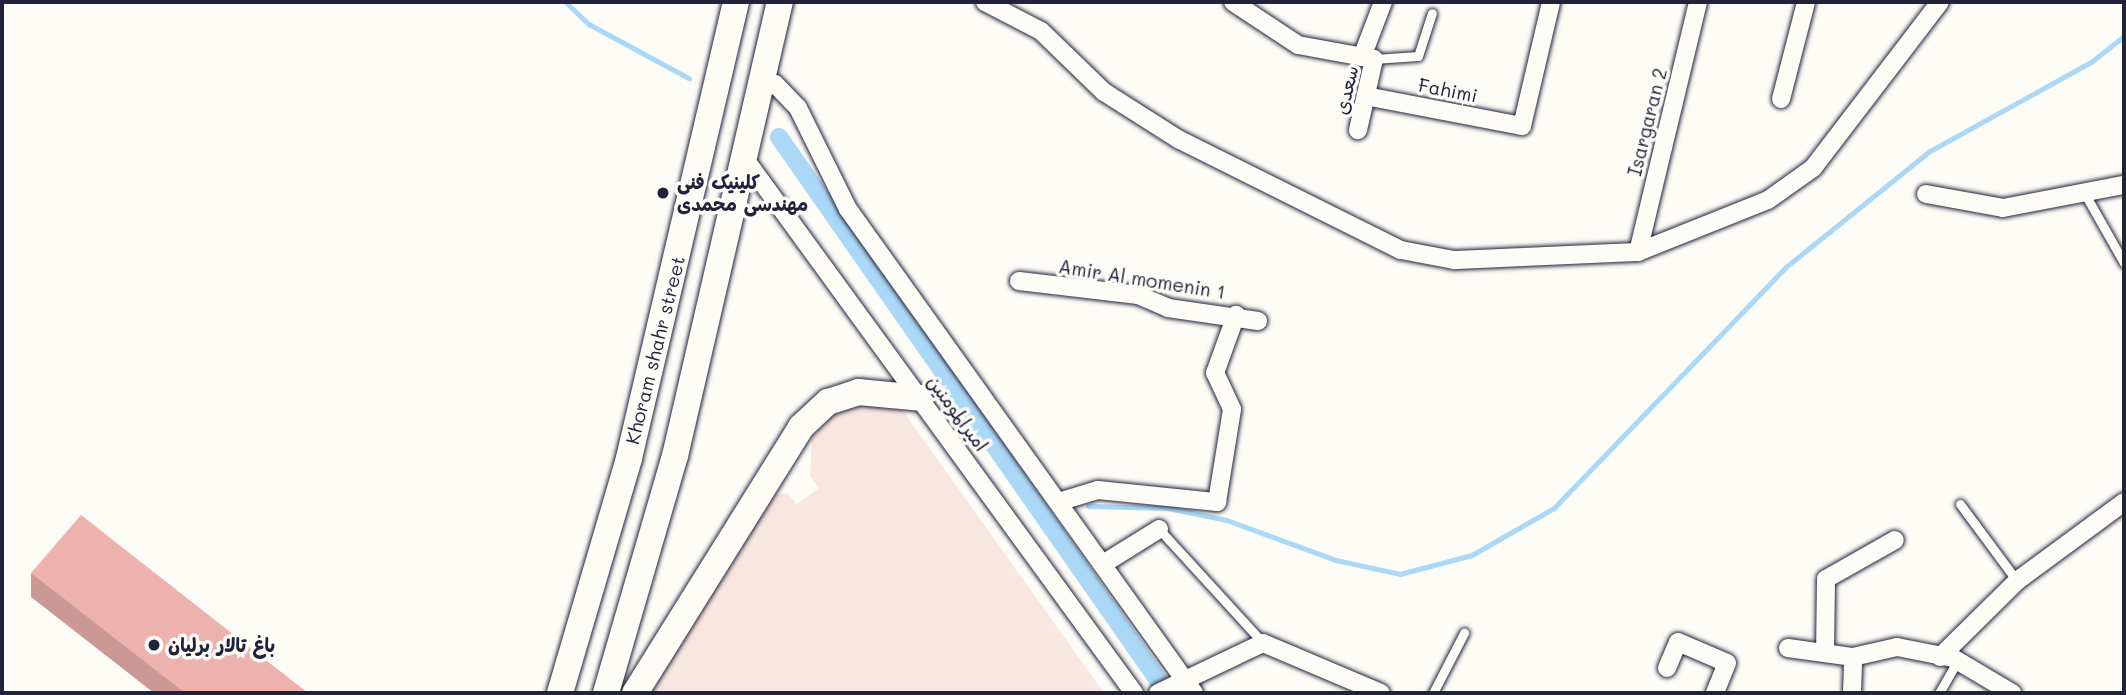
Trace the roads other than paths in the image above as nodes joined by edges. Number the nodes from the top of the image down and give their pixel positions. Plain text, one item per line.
1 (736, 2) edge
2 (780, 2) edge
3 (985, 2) edge
4 (1233, 2) edge
5 (1383, 2) edge
6 (1551, 2) edge
7 (1698, 2) edge
8 (1805, 2) edge
9 (1940, 2) edge
10 (1432, 13) dead end
11 (1368, 58) junction
12 (765, 83) junction
13 (1366, 96) junction
14 (1781, 99) dead end
15 (1358, 130) dead end
16 (746, 159) junction
17 (2124, 185) edge
18 (1926, 194) dead end
19 (2086, 196) junction
20 (1638, 252) junction
21 (2124, 263) edge
22 (1018, 281) dead end
23 (1236, 315) junction
24 (1258, 321) dead end
25 (921, 398) junction
26 (1058, 502) junction
27 (2124, 502) edge
28 (1960, 504) dead end
29 (1159, 529) joint
30 (1895, 540) dead end
31 (1103, 564) junction
32 (2017, 581) junction
33 (1464, 633) dead end
34 (1263, 643) junction
35 (1788, 648) dead end
36 (1825, 653) junction
37 (1853, 657) junction
38 (1949, 659) junction
39 (1667, 668) dead end
40 (1183, 678) junction
41 (560, 693) edge
42 (606, 693) edge
43 (635, 693) edge
44 (1134, 693) edge
45 (1158, 693) edge
46 (1194, 693) edge
47 (1381, 693) edge
48 (1433, 693) edge
49 (1715, 693) edge
50 (1852, 693) edge
51 (1939, 693) edge
52 (2012, 693) edge

1 - 41 main road, Khoram shahr street
2 - 12 main road
3 - 20 street
4 - 11 street
5 - 11 street, سعدی
6 - 13 street, Fahimi
7 - 20 street, Isargaran 2
8 - 14 street
9 - 20 street
10 - 11 lane
11 - 13 street, سعدی
12 - 16 main road
12 - 26 street
13 - 15 street, سعدی
16 - 25 street, امیرالمومنین
16 - 42 main road
17 - 19 street
18 - 19 street
19 - 21 lane
22 - 23 street, Amir Al momenin 1
23 - 24 street, Amir Al momenin 1
23 - 26 street
25 - 43 main road
25 - 44 street, امیرالمومنین
26 - 31 street
27 - 32 street
28 - 32 lane
29 - 31 street
29 - 34 lane
30 - 36 street
31 - 40 street
32 - 38 street
33 - 48 lane
34 - 40 street
34 - 47 street
35 - 36 street
36 - 37 street
37 - 38 street
37 - 50 street
38 - 51 lane
38 - 52 street
39 - 49 street
40 - 45 street
40 - 46 street

